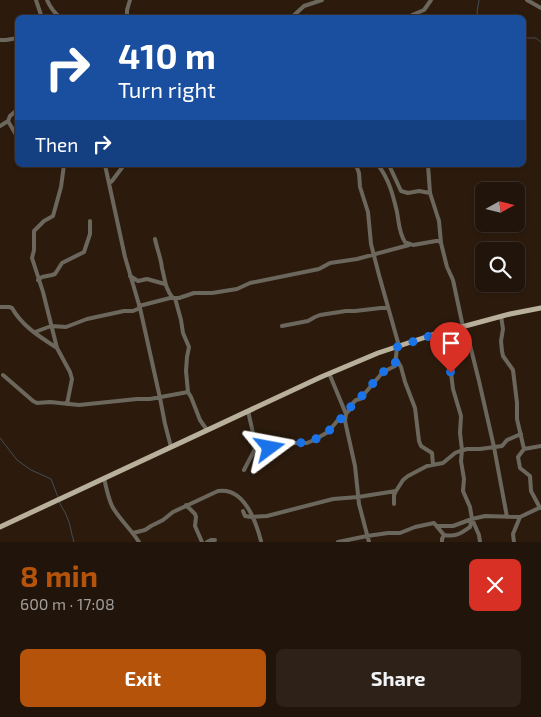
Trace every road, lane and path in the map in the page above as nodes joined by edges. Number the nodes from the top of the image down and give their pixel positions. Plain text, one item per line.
1 (36, 0) edge
2 (47, 0) edge
3 (130, 0) edge
4 (322, 0) edge
5 (431, 0) edge
6 (527, 0) edge
7 (541, 8) edge
8 (41, 15) edge
9 (57, 15) edge
10 (127, 15) edge
11 (294, 15) edge
12 (412, 15) edge
13 (15, 38) edge
14 (0, 40) edge
15 (15, 112) edge
16 (8, 121) junction
17 (0, 126) edge
18 (15, 133) edge
19 (64, 167) edge
20 (105, 167) edge
21 (122, 167) edge
22 (357, 167) edge
23 (379, 167) edge
24 (390, 167) edge
25 (428, 167) edge
26 (109, 183) junction
27 (430, 193) junction
28 (90, 221) dead end
29 (155, 240) dead end
30 (441, 243) junction
31 (409, 245) junction
32 (374, 254) junction
33 (130, 276) junction
34 (38, 280) junction
35 (165, 284) junction
36 (174, 298) junction
37 (0, 307) edge
38 (139, 307) junction
39 (388, 308) junction
40 (541, 308) edge
41 (501, 316) junction
42 (51, 326) junction
43 (282, 326) dead end
44 (464, 326) junction
45 (35, 332) junction
46 (436, 334) junction
47 (398, 346) junction
48 (56, 348) junction
49 (396, 358) junction
50 (329, 374) junction
51 (3, 375) dead end
52 (188, 392) junction
53 (160, 398) junction
54 (67, 404) junction
55 (248, 411) junction
56 (346, 415) junction
57 (207, 430) junction
58 (521, 434) junction
59 (254, 441) junction
60 (541, 446) edge
61 (171, 447) junction
62 (494, 447) junction
63 (524, 449) junction
64 (462, 450) junction
65 (433, 464) junction
66 (244, 470) dead end
67 (104, 478) junction
68 (396, 491) junction
69 (358, 497) junction
70 (394, 504) dead end
71 (186, 505) junction
72 (540, 508) edge
73 (243, 511) dead end
74 (254, 517) junction
75 (507, 517) junction
76 (520, 517) junction
77 (472, 519) junction
78 (437, 526) junction
79 (0, 527) edge
80 (133, 533) junction
81 (367, 536) junction
82 (442, 539) edge
83 (216, 540) dead end
84 (261, 541) edge
85 (139, 542) edge
86 (202, 542) edge
87 (208, 542) edge
88 (338, 542) edge
89 (369, 542) edge
90 (480, 542) edge
91 (514, 542) edge

1 - 8 street
2 - 9 street
3 - 10 street
4 - 11 street
5 - 12 street
6 - 7 street
13 - 14 street
15 - 16 street
16 - 17 street
16 - 18 street
19 - 34 street
20 - 26 street
21 - 26 street
22 - 32 street
23 - 31 street
24 - 27 street
25 - 27 street
26 - 33 street
27 - 30 street
28 - 34 street
29 - 35 street
30 - 31 street
30 - 44 street
31 - 32 street
32 - 36 street
32 - 39 street
33 - 35 street
33 - 38 street
34 - 42 street
35 - 36 street
36 - 38 street
36 - 52 street
37 - 45 street
38 - 42 street
38 - 53 street
39 - 43 street
39 - 47 street
40 - 41 main road
41 - 44 main road
41 - 58 street
42 - 45 street
42 - 48 street
44 - 46 main road
44 - 62 street
45 - 48 street
46 - 47 main road
46 - 64 street
47 - 49 street
47 - 50 main road
48 - 54 street
49 - 56 street
49 - 65 street
50 - 55 main road
50 - 56 street
51 - 54 street
52 - 53 street
52 - 57 street
53 - 54 street
53 - 61 street
55 - 57 main road
55 - 59 street
56 - 59 street
56 - 69 street
57 - 61 main road
58 - 62 street
58 - 63 street
59 - 66 street
60 - 63 street
61 - 67 main road
62 - 64 street
62 - 75 street
63 - 72 street
64 - 65 street
64 - 77 street
65 - 68 street
67 - 79 main road
67 - 80 street
68 - 69 street
68 - 70 street
69 - 74 street
69 - 81 street
71 - 74 street
71 - 80 street
71 - 86 street
72 - 76 street
73 - 74 street
74 - 84 street
75 - 76 street
75 - 77 street
76 - 91 street
77 - 78 street
77 - 82 street
77 - 90 street
78 - 81 street
78 - 82 street
80 - 85 street
81 - 88 street
81 - 89 street
83 - 87 street

